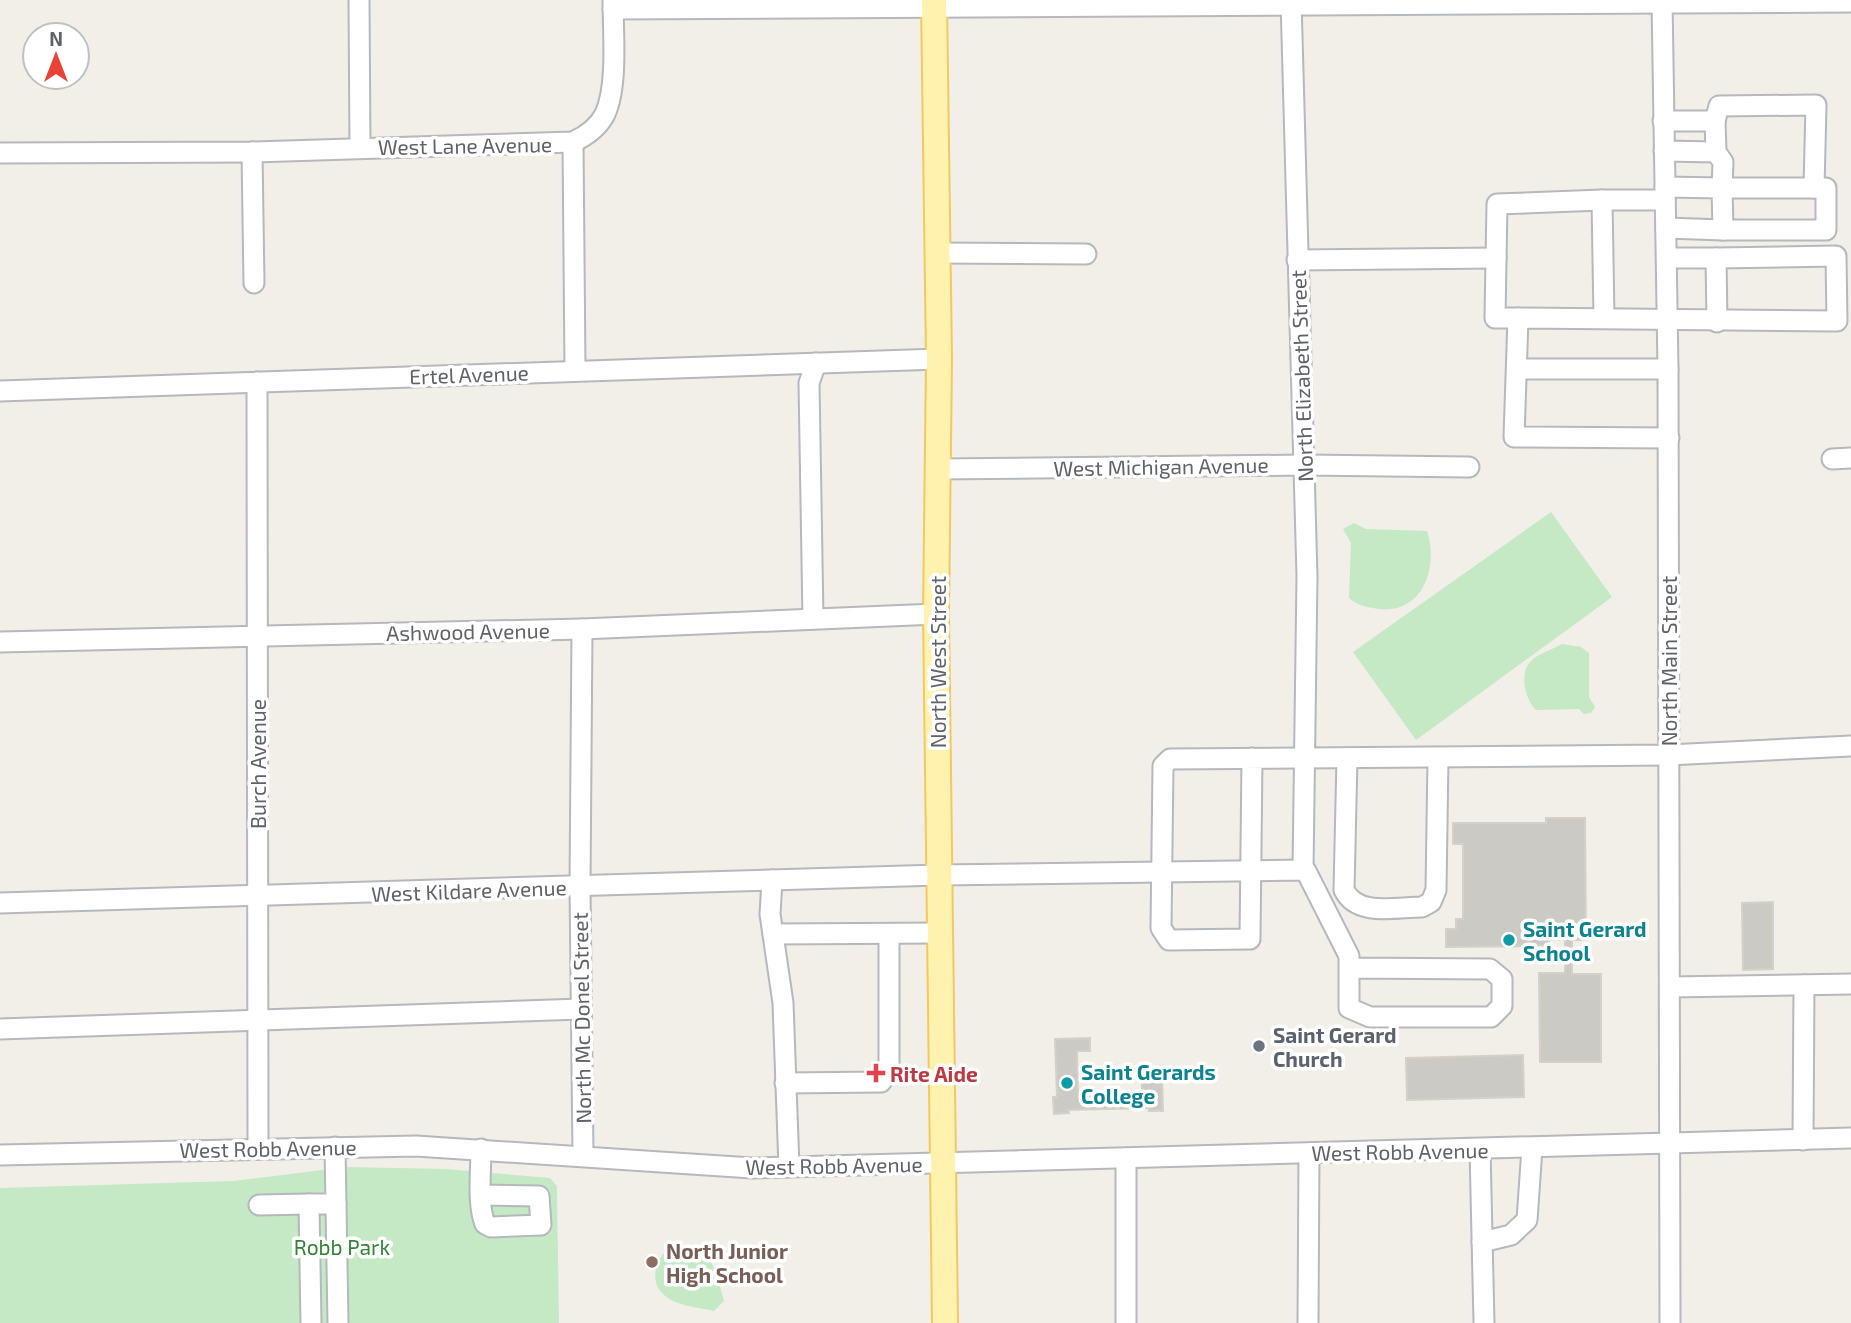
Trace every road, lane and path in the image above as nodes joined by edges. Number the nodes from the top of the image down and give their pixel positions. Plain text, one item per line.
1 (359, 0) edge
2 (1662, 2) edge
3 (1851, 2) edge
4 (1291, 3) edge
5 (613, 5) edge
6 (934, 5) edge
7 (1663, 121) junction
8 (1715, 121) junction
9 (573, 142) junction
10 (360, 147) junction
11 (1664, 151) junction
12 (252, 152) junction
13 (1716, 152) junction
14 (0, 153) edge
15 (1722, 188) junction
16 (1814, 188) junction
17 (1665, 194) junction
18 (1602, 200) junction
19 (1666, 228) junction
20 (1723, 230) junction
21 (938, 253) junction
22 (1086, 254) dead end
23 (1496, 258) junction
24 (1667, 258) junction
25 (1716, 258) junction
26 (1297, 260) junction
27 (254, 283) dead end
28 (1518, 318) junction
29 (1604, 318) junction
30 (1667, 320) junction
31 (1717, 322) junction
32 (939, 359) junction
33 (816, 363) junction
34 (1518, 369) junction
35 (1668, 369) junction
36 (575, 370) junction
37 (257, 382) junction
38 (0, 391) edge
39 (1669, 438) junction
40 (1305, 465) junction
41 (1469, 467) dead end
42 (938, 469) junction
43 (936, 614) junction
44 (813, 620) junction
45 (582, 628) junction
46 (258, 636) junction
47 (0, 642) edge
48 (1851, 746) edge
49 (1305, 755) junction
50 (1668, 755) junction
51 (1252, 758) junction
52 (1347, 758) junction
53 (1438, 758) junction
54 (1303, 870) junction
55 (1250, 871) junction
56 (1162, 872) junction
57 (939, 875) junction
58 (772, 880) junction
59 (580, 887) junction
60 (257, 898) junction
61 (0, 903) edge
62 (940, 933) junction
63 (773, 934) junction
64 (889, 934) junction
65 (1349, 968) junction
66 (1851, 984) edge
67 (1804, 985) junction
68 (1671, 987) junction
69 (581, 1009) junction
70 (257, 1018) junction
71 (0, 1029) edge
72 (785, 1083) junction
73 (1851, 1138) edge
74 (1803, 1140) junction
75 (1668, 1145) junction
76 (335, 1146) junction
77 (258, 1147) junction
78 (1532, 1148) junction
79 (481, 1149) junction
80 (1480, 1149) junction
81 (1309, 1153) junction
82 (0, 1155) edge
83 (583, 1155) junction
84 (1126, 1158) junction
85 (945, 1163) junction
86 (789, 1167) junction
87 (482, 1195) dead end
88 (309, 1204) junction
89 (336, 1204) junction
90 (259, 1205) dead end
91 (1482, 1242) junction
92 (310, 1323) edge
93 (338, 1323) edge
94 (946, 1323) edge
95 (1126, 1323) edge
96 (1308, 1323) edge
97 (1484, 1323) edge
98 (1670, 1323) edge

1 - 10 street
2 - 3 street, West Lane Avenue
2 - 4 street, West Lane Avenue
2 - 7 street, North Main Street
4 - 6 street, West Lane Avenue
4 - 26 street, North Elizabeth Street
5 - 6 street, West Lane Avenue
5 - 9 street, West Lane Avenue
6 - 21 main road, North West Street
7 - 8 street
7 - 11 street, North Main Street
8 - 13 street
8 - 16 street
9 - 10 street, West Lane Avenue
9 - 36 street
10 - 12 street, West Lane Avenue
11 - 13 street
11 - 17 street, North Main Street
12 - 14 street, West Lane Avenue
12 - 27 street
13 - 15 street
15 - 16 street
15 - 17 street
15 - 20 street
16 - 20 street
17 - 18 street
17 - 19 street, North Main Street
18 - 23 street
18 - 29 street
19 - 20 street
19 - 24 street, North Main Street
21 - 22 street
21 - 32 main road, North West Street
23 - 26 street
23 - 28 street
24 - 25 street
24 - 30 street, North Main Street
25 - 31 street
25 - 31 street
26 - 40 street, North Elizabeth Street
28 - 29 street
28 - 34 street
29 - 30 street
30 - 31 street
30 - 35 street, North Main Street
32 - 33 street, Ertel Avenue
32 - 42 main road, North West Street
33 - 36 street, Ertel Avenue
33 - 44 street
34 - 35 street
34 - 39 street
35 - 39 street, North Main Street
36 - 37 street, Ertel Avenue
37 - 38 street, Ertel Avenue
37 - 46 street, Burch Avenue
39 - 50 street, North Main Street
40 - 41 street, West Michigan Avenue
40 - 42 street, West Michigan Avenue
40 - 49 street, North Elizabeth Street
42 - 43 main road, North West Street
43 - 44 street, Ashwood Avenue
43 - 57 main road, North West Street
44 - 45 street, Ashwood Avenue
45 - 46 street, Ashwood Avenue
45 - 59 street, North Mc Donel Street
46 - 47 street, Ashwood Avenue
46 - 60 street, Burch Avenue
48 - 50 street
49 - 51 street
49 - 52 street
49 - 54 street, North Elizabeth Street
50 - 53 street
50 - 68 street, North Main Street
51 - 55 street
51 - 56 street
52 - 53 street
52 - 53 street
54 - 55 street, West Kildare Avenue
54 - 65 street
55 - 56 street, West Kildare Avenue
55 - 56 street
56 - 57 street, West Kildare Avenue
57 - 58 street, West Kildare Avenue
57 - 62 main road, North West Street
58 - 59 street, West Kildare Avenue
58 - 63 street
59 - 60 street, West Kildare Avenue
59 - 69 street, North Mc Donel Street
60 - 61 street, West Kildare Avenue
60 - 70 street, Burch Avenue
62 - 64 street
62 - 85 main road, North West Street
63 - 64 street
63 - 72 street
64 - 72 street
65 - 65 street
66 - 67 street
67 - 68 street
67 - 74 street
68 - 75 street, North Main Street
69 - 70 street
69 - 83 street, North Mc Donel Street
70 - 71 street
70 - 77 street, Burch Avenue
72 - 86 street
73 - 74 street, West Robb Avenue
74 - 75 street, West Robb Avenue
75 - 78 street, West Robb Avenue
75 - 98 street, North Main Street
76 - 77 street, West Robb Avenue
76 - 79 street, West Robb Avenue
76 - 89 street
77 - 82 street, West Robb Avenue
78 - 80 street, West Robb Avenue
78 - 91 street
79 - 83 street, West Robb Avenue
79 - 87 street
80 - 81 street, West Robb Avenue
80 - 91 street
81 - 84 street, West Robb Avenue
81 - 96 street
83 - 86 street, West Robb Avenue
84 - 85 street, West Robb Avenue
84 - 95 street
85 - 86 street, West Robb Avenue
85 - 94 main road, North West Street
88 - 89 street
88 - 90 street
88 - 92 street
89 - 93 street
91 - 97 street

